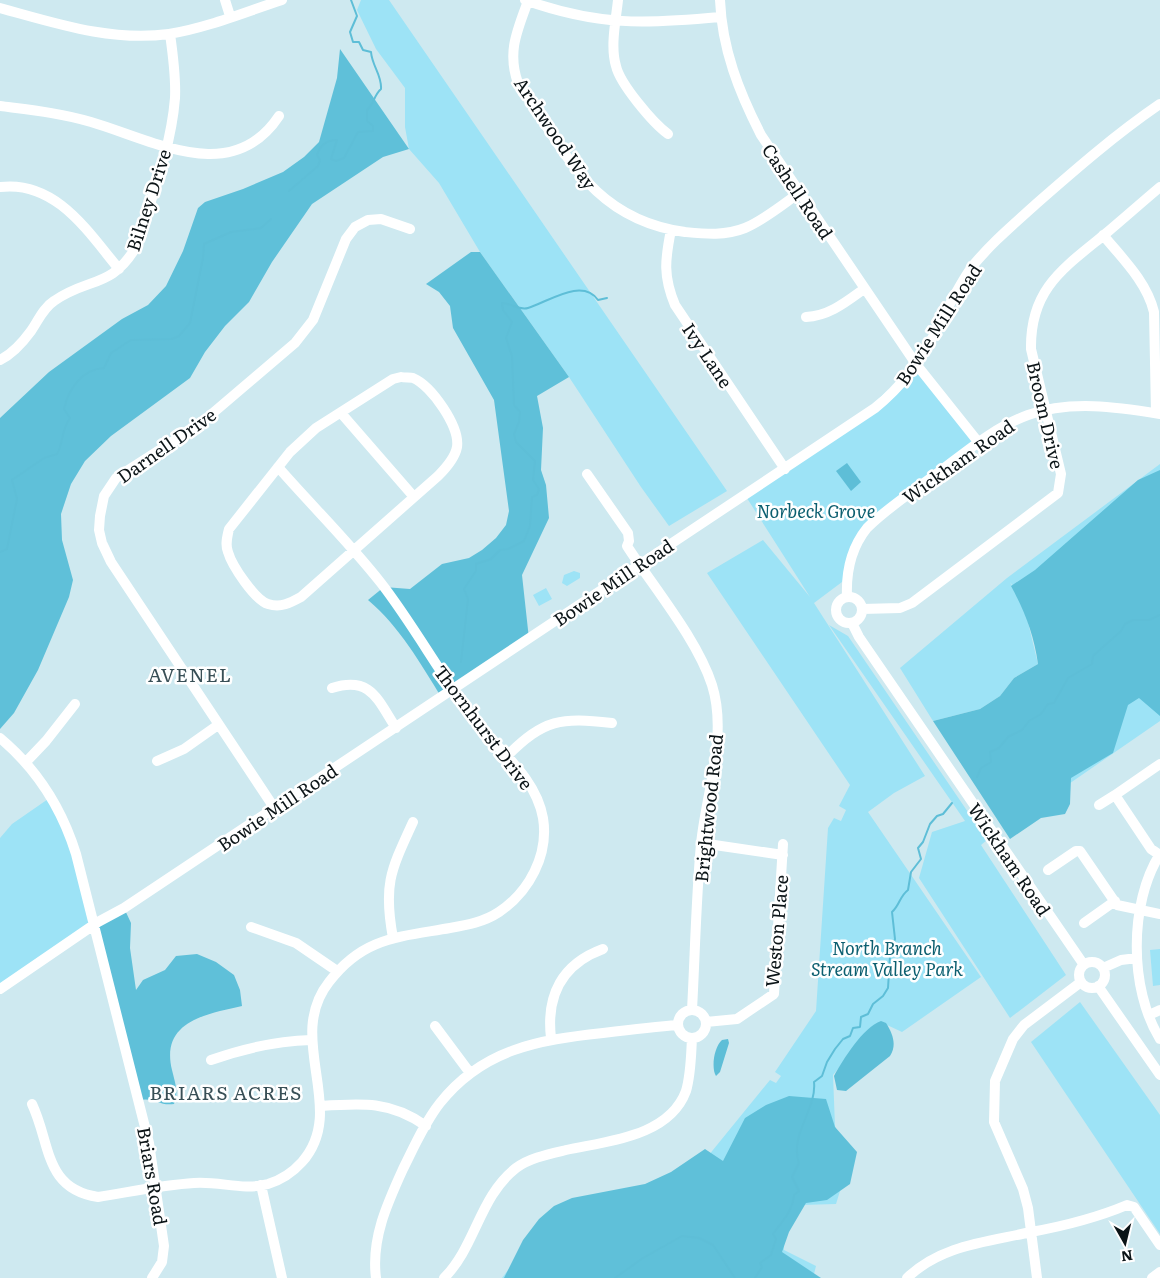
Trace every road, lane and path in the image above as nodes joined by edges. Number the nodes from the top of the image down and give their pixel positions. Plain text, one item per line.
1 (225, 0) edge
2 (282, 0) edge
3 (618, 0) edge
4 (720, 0) edge
5 (526, 1) edge
6 (0, 8) edge
7 (230, 16) junction
8 (720, 17) junction
9 (616, 22) junction
10 (170, 34) junction
11 (1160, 104) edge
12 (0, 106) edge
13 (279, 116) dead end
14 (668, 134) dead end
15 (166, 146) junction
16 (0, 187) edge
17 (1160, 187) edge
18 (799, 193) junction
19 (410, 229) dead end
20 (671, 230) junction
21 (1104, 235) junction
22 (119, 269) junction
23 (864, 289) junction
24 (806, 318) dead end
25 (0, 360) edge
26 (916, 364) junction
27 (1045, 410) junction
28 (341, 413) junction
29 (1158, 414) edge
30 (967, 428) junction
31 (979, 443) junction
32 (965, 453) junction
33 (278, 467) junction
34 (785, 469) junction
35 (587, 474) dead end
36 (414, 497) junction
37 (353, 550) junction
38 (640, 565) junction
39 (847, 596) junction
40 (862, 609) junction
41 (852, 623) junction
42 (332, 688) dead end
43 (454, 690) junction
44 (75, 704) dead end
45 (612, 723) dead end
46 (218, 725) junction
47 (396, 728) junction
48 (0, 738) edge
49 (508, 756) junction
50 (157, 761) dead end
51 (26, 762) junction
52 (1160, 764) edge
53 (1115, 795) junction
54 (1099, 805) dead end
55 (276, 809) junction
56 (413, 822) dead end
57 (702, 843) junction
58 (783, 844) dead end
59 (783, 854) junction
60 (1160, 854) edge
61 (1048, 870) dead end
62 (1115, 901) junction
63 (1140, 911) junction
64 (1160, 914) edge
65 (1084, 923) dead end
66 (94, 926) junction
67 (251, 927) dead end
68 (392, 938) junction
69 (603, 949) dead end
70 (1137, 958) junction
71 (1084, 965) junction
72 (1103, 968) junction
73 (337, 971) junction
74 (1081, 982) junction
75 (1098, 986) junction
76 (0, 989) edge
77 (692, 1010) junction
78 (1160, 1010) edge
79 (1149, 1014) junction
80 (706, 1022) junction
81 (678, 1025) junction
82 (435, 1026) dead end
83 (551, 1038) junction
84 (692, 1038) junction
85 (1160, 1039) edge
86 (311, 1040) junction
87 (211, 1060) dead end
88 (470, 1073) junction
89 (1160, 1075) edge
90 (32, 1104) dead end
91 (321, 1106) junction
92 (426, 1126) junction
93 (261, 1185) junction
94 (156, 1188) junction
95 (1030, 1233) junction
96 (1160, 1245) edge
97 (1160, 1272) edge
98 (152, 1278) edge
99 (282, 1278) edge
100 (376, 1278) edge
101 (444, 1278) edge
102 (907, 1278) edge
103 (1036, 1278) edge
104 (1152, 1278) edge

1 - 7 street
2 - 7 street
3 - 9 street
4 - 8 street, Cashell Road
5 - 9 street
5 - 20 street, Archwood Way
6 - 10 street
7 - 10 street
8 - 9 street
8 - 18 street, Cashell Road
9 - 14 street
10 - 15 street, Bilney Drive
11 - 26 street, Bowie Mill Road
12 - 15 street
13 - 15 street
15 - 22 street, Bilney Drive
16 - 22 street
17 - 21 street, Broom Drive
18 - 20 street, Archwood Way
18 - 23 street, Cashell Road
19 - 46 street, Darnell Drive
20 - 34 street, Ivy Lane
21 - 27 street, Broom Drive
21 - 29 street
22 - 25 street, Bilney Drive
23 - 24 street
23 - 26 street, Cashell Road
26 - 30 street, Cashell Road
26 - 34 street, Bowie Mill Road
27 - 29 street, Wickham Road
27 - 31 street, Wickham Road
27 - 40 street, Broom Drive
28 - 33 street
28 - 36 street
28 - 36 street
30 - 31 street, Cashell Road
30 - 32 street
31 - 32 street, Wickham Road
32 - 39 street, Wickham Road
33 - 37 street, Thornhurst Drive
33 - 37 street
34 - 38 street, Bowie Mill Road
35 - 38 street, Brightwood Road
36 - 37 street
37 - 43 street, Thornhurst Drive
38 - 43 street, Bowie Mill Road
38 - 57 street, Brightwood Road
39 - 40 street
39 - 41 street
40 - 41 street
41 - 71 street, Wickham Road
42 - 47 street
43 - 47 street, Bowie Mill Road
43 - 49 street, Thornhurst Drive
44 - 51 street
45 - 49 street
46 - 50 street
46 - 55 street, Darnell Drive
47 - 55 street, Bowie Mill Road
48 - 51 street, Briars Road
49 - 68 street, Thornhurst Drive
51 - 66 street, Briars Road
52 - 53 street
53 - 54 street
53 - 60 street
55 - 66 street, Bowie Mill Road
56 - 68 street
57 - 59 street, Weston Place
57 - 77 street, Brightwood Road
58 - 59 street, Weston Place
59 - 80 street, Weston Place
60 - 63 street
61 - 62 street
62 - 63 street
62 - 65 street
63 - 64 street
63 - 70 street
66 - 76 street, Bowie Mill Road
66 - 94 street, Briars Road
67 - 73 street
68 - 73 street, Thornhurst Drive
69 - 83 street
70 - 72 street
70 - 79 street
71 - 72 street
71 - 74 street
72 - 75 street
73 - 86 street, Thornhurst Drive
74 - 75 street
74 - 95 street
75 - 89 street
77 - 80 street
77 - 81 street
78 - 79 street
79 - 85 street
80 - 84 street
81 - 83 street
81 - 84 street
82 - 88 street
83 - 88 street
84 - 101 street
86 - 87 street
86 - 91 street, Thornhurst Drive
88 - 92 street
90 - 94 street, Thornhurst Drive
91 - 92 street
91 - 93 street, Thornhurst Drive
92 - 100 street
93 - 94 street, Thornhurst Drive
93 - 99 street
94 - 98 street, Briars Road
95 - 96 street
95 - 102 street
95 - 103 street
97 - 104 street

